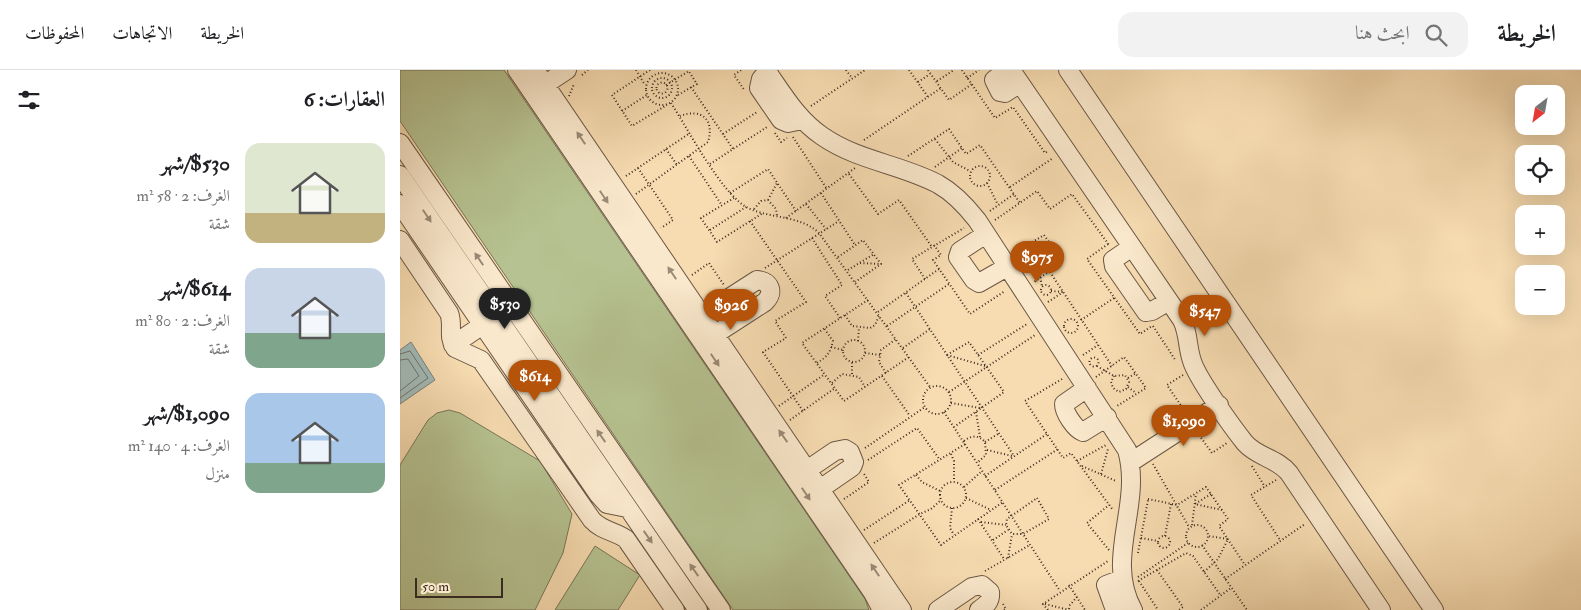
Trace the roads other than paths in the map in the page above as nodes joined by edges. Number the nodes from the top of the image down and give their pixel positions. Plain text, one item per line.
1 (522, 70) edge
2 (567, 70) edge
3 (1068, 70) edge
4 (766, 71) edge
5 (1013, 74) edge
6 (539, 89) junction
7 (400, 143) edge
8 (400, 175) edge
9 (400, 204) edge
10 (988, 228) junction
11 (400, 240) edge
12 (1132, 247) junction
13 (1010, 260) junction
14 (1169, 302) junction
15 (512, 306) junction
16 (701, 316) junction
17 (489, 321) junction
18 (714, 335) junction
19 (453, 345) junction
20 (1088, 385) junction
21 (1219, 405) junction
22 (1112, 412) junction
23 (1131, 462) junction
24 (807, 470) junction
25 (820, 489) junction
26 (1128, 581) junction
27 (675, 610) edge
28 (698, 610) edge
29 (722, 610) edge
30 (882, 610) edge
31 (902, 610) edge
32 (938, 610) edge
33 (979, 610) edge
34 (1115, 610) edge
35 (1133, 610) edge
36 (1381, 610) edge
37 (1434, 610) edge

1 - 6 street
2 - 6 street
3 - 37 street
4 - 10 street
5 - 12 street
16 -> 6 street
6 -> 30 street
15 -> 7 street
8 -> 17 street
9 - 17 street
10 - 13 street
10 - 13 street
11 - 19 street
12 - 14 street
12 - 14 street
13 - 20 street
14 - 21 street
15 - 17 street
29 -> 15 street
16 - 18 street
16 - 18 street
17 - 19 street
17 -> 28 street
24 -> 18 street
19 - 27 street
20 - 22 street
20 - 22 street
21 - 23 street
21 - 36 street
22 - 23 street
23 - 26 street
24 - 25 street
24 - 25 street
31 -> 25 street
26 - 34 street
26 - 35 street
32 - 33 street

